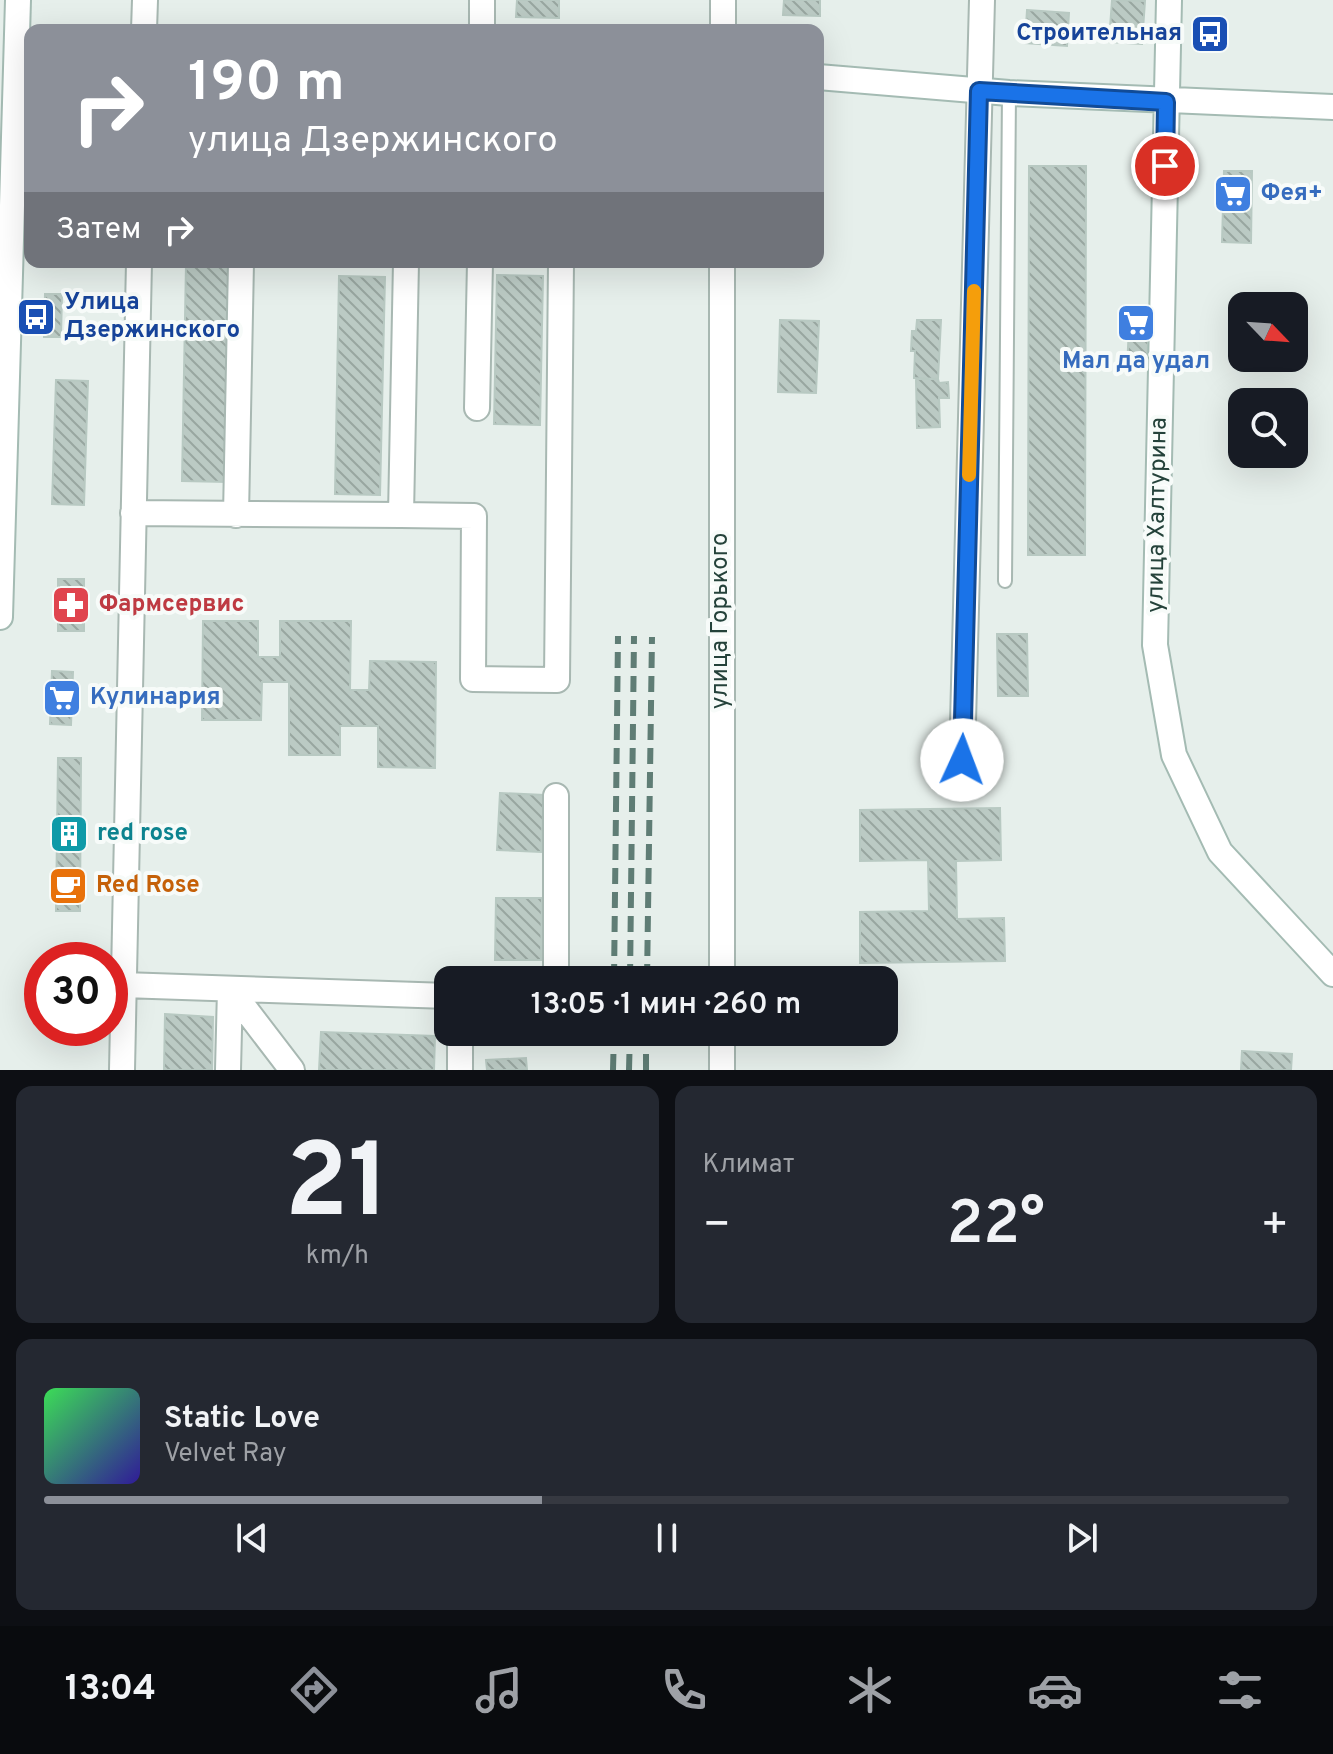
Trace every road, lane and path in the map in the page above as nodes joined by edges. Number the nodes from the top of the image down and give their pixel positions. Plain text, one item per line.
1 (18, 0) edge
2 (145, 0) edge
3 (482, 0) edge
4 (723, 0) edge
5 (982, 0) edge
6 (1169, 0) edge
7 (144, 24) edge
8 (482, 24) edge
9 (723, 24) edge
10 (24, 45) edge
11 (824, 78) edge
12 (979, 91) junction
13 (1009, 93) junction
14 (1166, 102) junction
15 (1333, 107) edge
16 (4, 259) edge
17 (139, 268) edge
18 (241, 268) edge
19 (406, 268) edge
20 (480, 268) edge
21 (561, 268) edge
22 (722, 268) edge
23 (477, 408) dead end
24 (133, 513) junction
25 (236, 515) junction
26 (401, 515) junction
27 (2, 537) edge
28 (1005, 581) dead end
29 (0, 617) edge
30 (962, 760) dead end
31 (556, 796) dead end
32 (124, 942) edge
33 (556, 966) edge
34 (722, 966) edge
35 (1333, 974) edge
36 (128, 985) edge
37 (230, 989) junction
38 (434, 996) edge
39 (122, 1046) edge
40 (460, 1046) edge
41 (722, 1046) edge
42 (122, 1070) edge
43 (228, 1070) edge
44 (292, 1070) edge
45 (460, 1070) edge
46 (722, 1070) edge

1 - 10 street
2 - 7 street
3 - 8 street
4 - 9 street
5 - 12 street
6 - 14 street, улица Халтурина
10 - 16 street
11 - 12 street
12 - 13 street
12 - 30 street
13 - 14 street
13 - 28 lane
14 - 15 street
14 - 35 street, улица Халтурина
16 - 27 street
17 - 24 street
18 - 25 street
19 - 26 street
20 - 23 street
21 - 26 street
22 - 34 street, улица Горького
24 - 25 street
24 - 32 street
25 - 26 street
27 - 29 street
31 - 33 street
36 - 37 street
37 - 38 street
37 - 43 street
37 - 44 street
39 - 42 street
40 - 45 street
41 - 46 street

